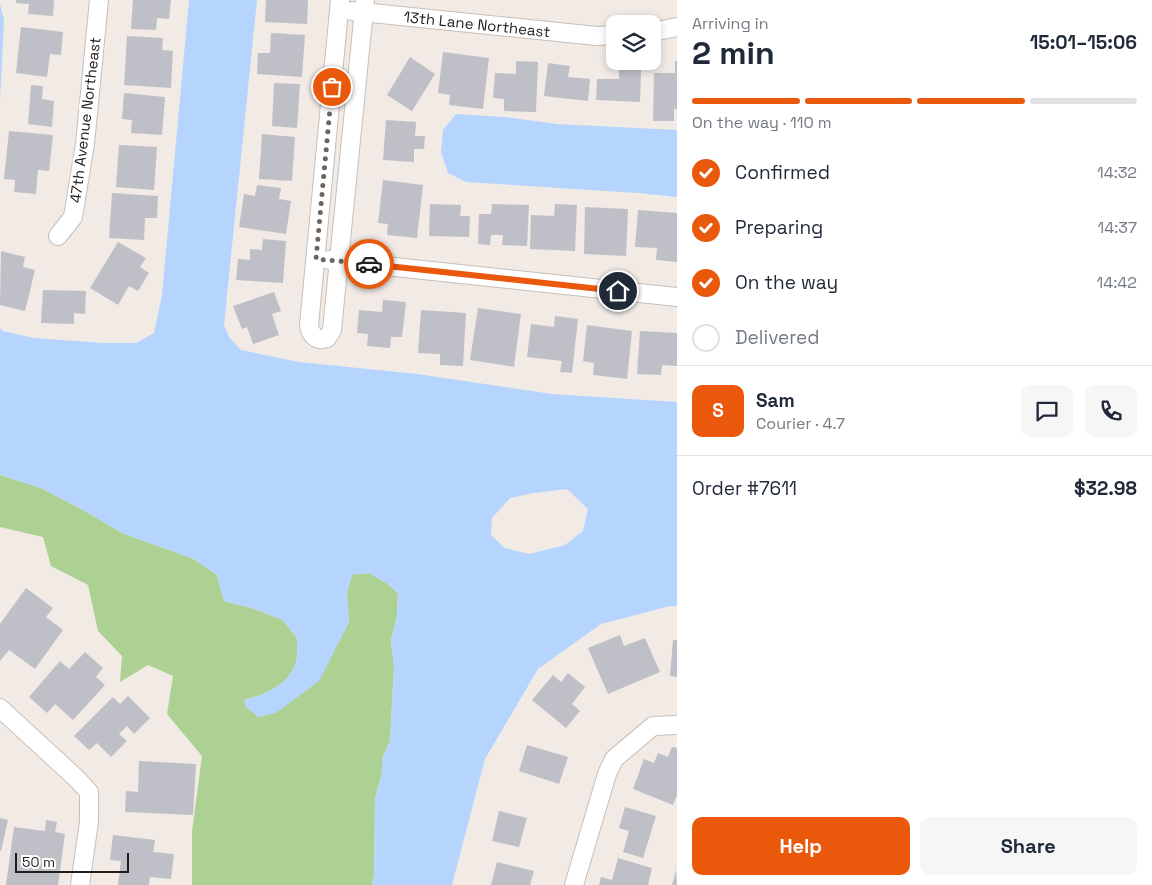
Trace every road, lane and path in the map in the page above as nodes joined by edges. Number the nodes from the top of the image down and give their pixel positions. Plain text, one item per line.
1 (99, 0) edge
2 (340, 5) edge
3 (364, 6) edge
4 (677, 27) edge
5 (661, 30) edge
6 (606, 36) edge
7 (58, 236) dead end
8 (316, 259) junction
9 (340, 261) junction
10 (677, 297) edge
11 (0, 708) edge
12 (677, 725) edge
13 (80, 885) edge
14 (574, 885) edge

1 - 7 street, 47th Avenue Northeast
2 - 3 street, 13th Lane Northeast
2 - 8 street
3 - 6 street, 13th Lane Northeast
3 - 9 street
4 - 5 street
8 - 9 street
8 - 9 street
9 - 10 street
11 - 13 street
12 - 14 street

